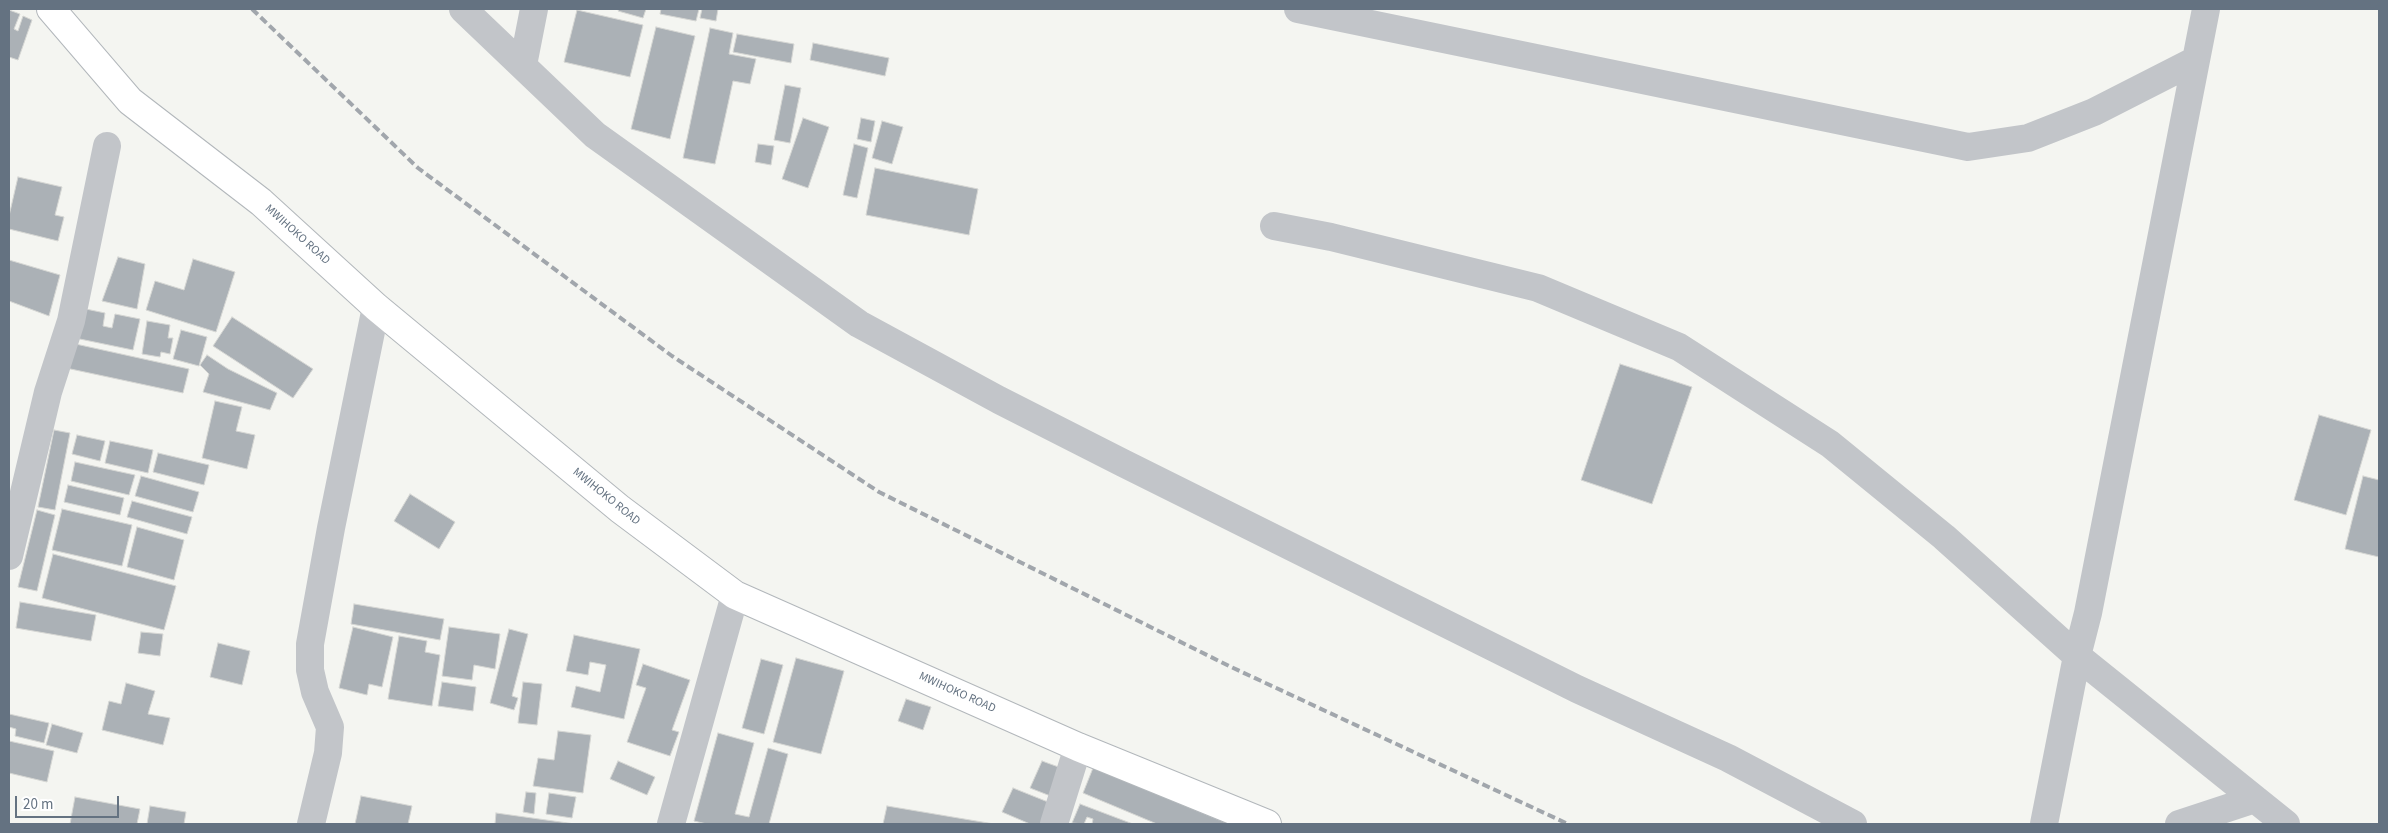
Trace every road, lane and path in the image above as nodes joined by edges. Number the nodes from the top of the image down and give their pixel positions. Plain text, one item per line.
1 (51, 9) edge
2 (463, 9) edge
3 (534, 9) edge
4 (2206, 9) edge
5 (1314, 10) edge
6 (2196, 60) junction
7 (523, 65) junction
8 (107, 146) dead end
9 (1274, 226) dead end
10 (376, 306) junction
11 (9, 556) edge
12 (735, 595) junction
13 (2077, 656) junction
14 (1078, 747) junction
15 (2255, 800) junction
16 (311, 824) edge
17 (670, 824) edge
18 (1054, 824) edge
19 (1267, 824) edge
20 (1853, 824) edge
21 (2044, 824) edge
22 (2179, 824) edge
23 (2286, 824) edge

1 - 10 street, MWIHOKO ROAD
2 - 7 street
3 - 7 street
4 - 6 street
5 - 6 street
6 - 13 street
7 - 20 street
8 - 11 street
9 - 13 street
10 - 12 street, MWIHOKO ROAD
10 - 16 street
12 - 14 street, MWIHOKO ROAD
12 - 17 street
13 - 15 street
13 - 21 street
14 - 18 street
14 - 19 street, MWIHOKO ROAD
15 - 22 street
15 - 23 street

